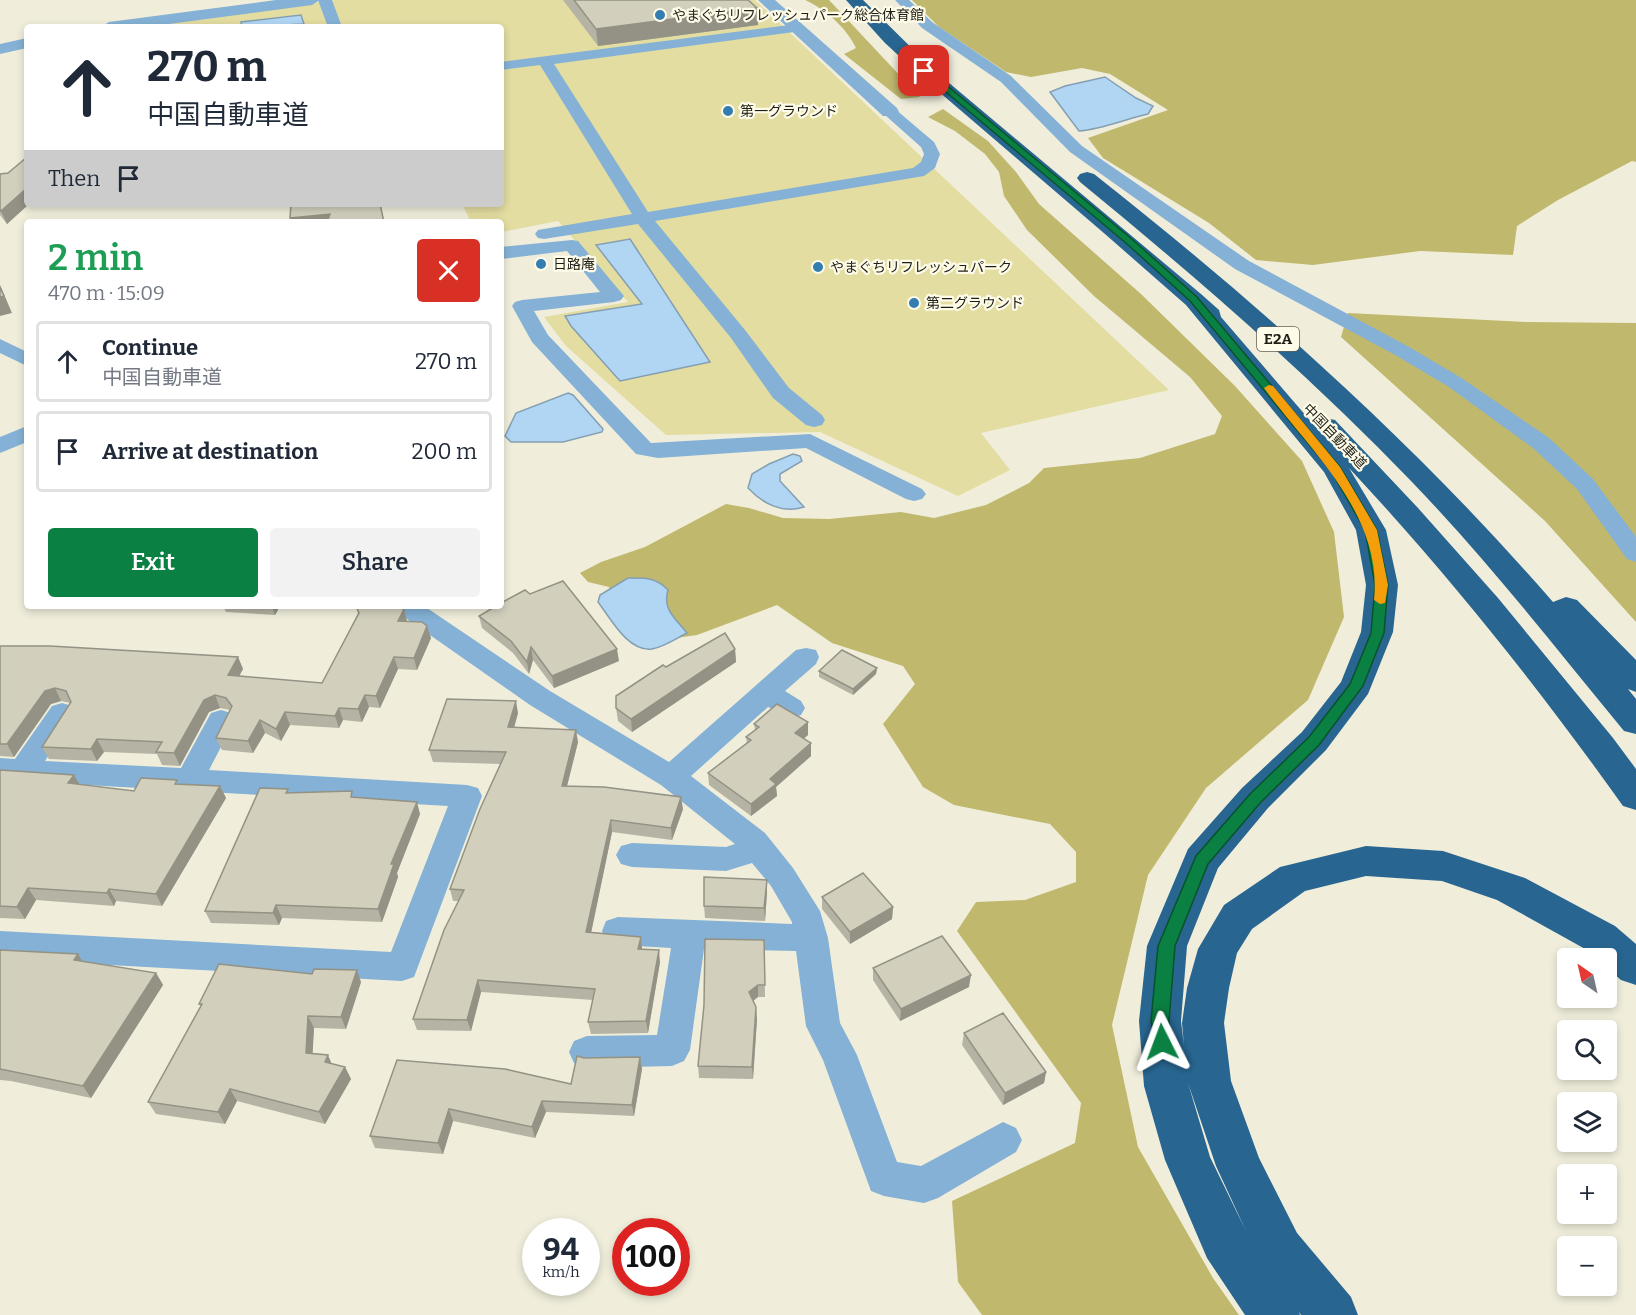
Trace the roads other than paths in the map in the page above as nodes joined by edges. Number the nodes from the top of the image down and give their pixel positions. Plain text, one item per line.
1 (312, 0) edge
2 (325, 0) edge
3 (766, 0) edge
4 (854, 0) edge
5 (878, 0) edge
6 (902, 0) edge
7 (132, 24) edge
8 (334, 24) edge
9 (797, 28) junction
10 (24, 44) edge
11 (0, 48) edge
12 (545, 61) junction
13 (504, 66) edge
14 (1016, 87) junction
15 (996, 92) dead end
16 (890, 112) joint
17 (643, 218) junction
18 (504, 241) edge
19 (504, 253) edge
20 (1193, 299) junction
21 (0, 345) edge
22 (24, 358) edge
23 (1344, 398) junction
24 (814, 420) dead end
25 (24, 435) edge
26 (0, 447) edge
27 (914, 494) dead end
28 (1636, 554) edge
29 (410, 609) edge
30 (806, 657) dead end
31 (1636, 680) edge
32 (766, 693) junction
33 (791, 708) dead end
34 (62, 713) edge
35 (221, 720) dead end
36 (1636, 722) edge
37 (11, 770) edge
38 (671, 777) junction
39 (189, 780) junction
40 (1636, 796) edge
41 (759, 848) junction
42 (632, 855) dead end
43 (618, 931) dead end
44 (689, 935) junction
45 (812, 938) junction
46 (0, 945) edge
47 (1636, 968) edge
48 (587, 1052) dead end
49 (1003, 1140) dead end
50 (1275, 1315) edge
51 (1333, 1315) edge

1 - 7 street
2 - 8 street
3 - 9 street
4 - 20 highway, 中国自動車道 / E2A
5 - 23 highway, 中国自動車道 / E2A
6 - 14 street
9 - 12 street
9 - 16 street
10 - 11 street
12 - 13 street
12 - 17 street
14 - 15 street
14 - 28 street
16 - 17 street
17 - 18 street
17 - 24 street
19 - 27 street
20 - 40 highway, 中国自動車道 / E2A
20 - 50 highway
21 - 22 street
23 - 31 highway
23 - 36 highway, 中国自動車道 / E2A
25 - 26 street
29 - 38 street
30 - 32 street
32 - 33 street
32 - 38 street
34 - 37 street
35 - 39 street
37 - 39 street
38 - 41 street
39 - 46 street
41 - 42 street
41 - 45 street
43 - 44 street
44 - 45 street
44 - 48 street
45 - 49 street
47 - 51 highway

